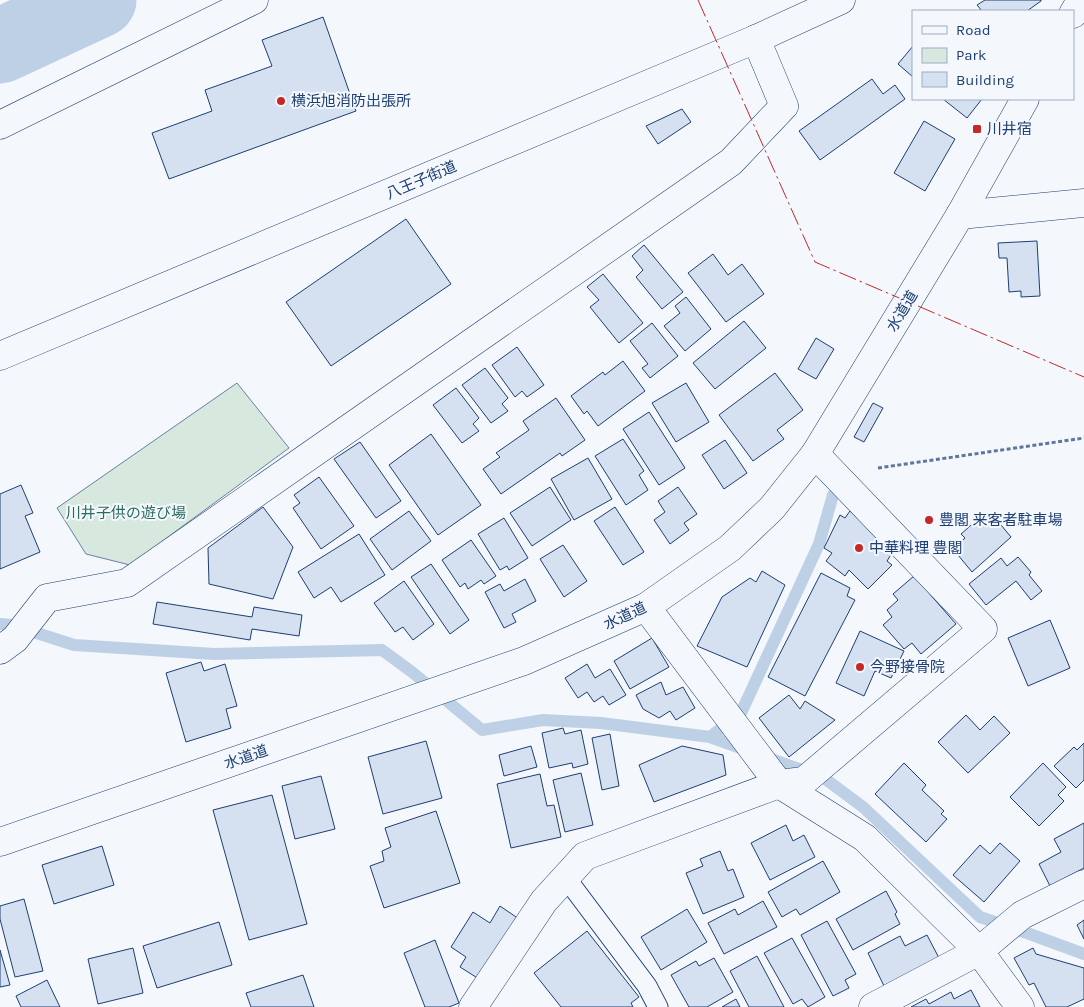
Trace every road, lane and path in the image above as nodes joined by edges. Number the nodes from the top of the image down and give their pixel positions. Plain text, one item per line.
1 (254, 0) edge
2 (841, 0) edge
3 (1080, 0) edge
4 (1074, 12) edge
5 (756, 39) junction
6 (1024, 100) edge
7 (0, 125) edge
8 (1084, 203) edge
9 (960, 215) junction
10 (0, 356) edge
11 (1084, 438) edge
12 (815, 454) junction
13 (835, 474) junction
14 (646, 608) junction
15 (0, 650) edge
16 (779, 784) junction
17 (0, 842) edge
18 (566, 878) junction
19 (1084, 884) edge
20 (979, 951) junction
21 (473, 1007) edge
22 (658, 1007) edge
23 (873, 1007) edge
24 (1020, 1007) edge

1 - 7 main road
2 - 5 main road, 八王子街道
3 - 4 main road
5 - 10 main road, 八王子街道
5 - 15 main road
6 - 9 main road, 水道道
8 - 9 main road
9 - 12 main road, 水道道
11 - 13 path
12 - 13 main road
12 - 14 main road, 水道道
13 - 16 main road
14 - 16 main road
14 - 17 main road, 水道道
16 - 18 main road
16 - 20 main road
18 - 21 main road
18 - 22 lane
19 - 20 main road
20 - 23 main road
20 - 24 main road

